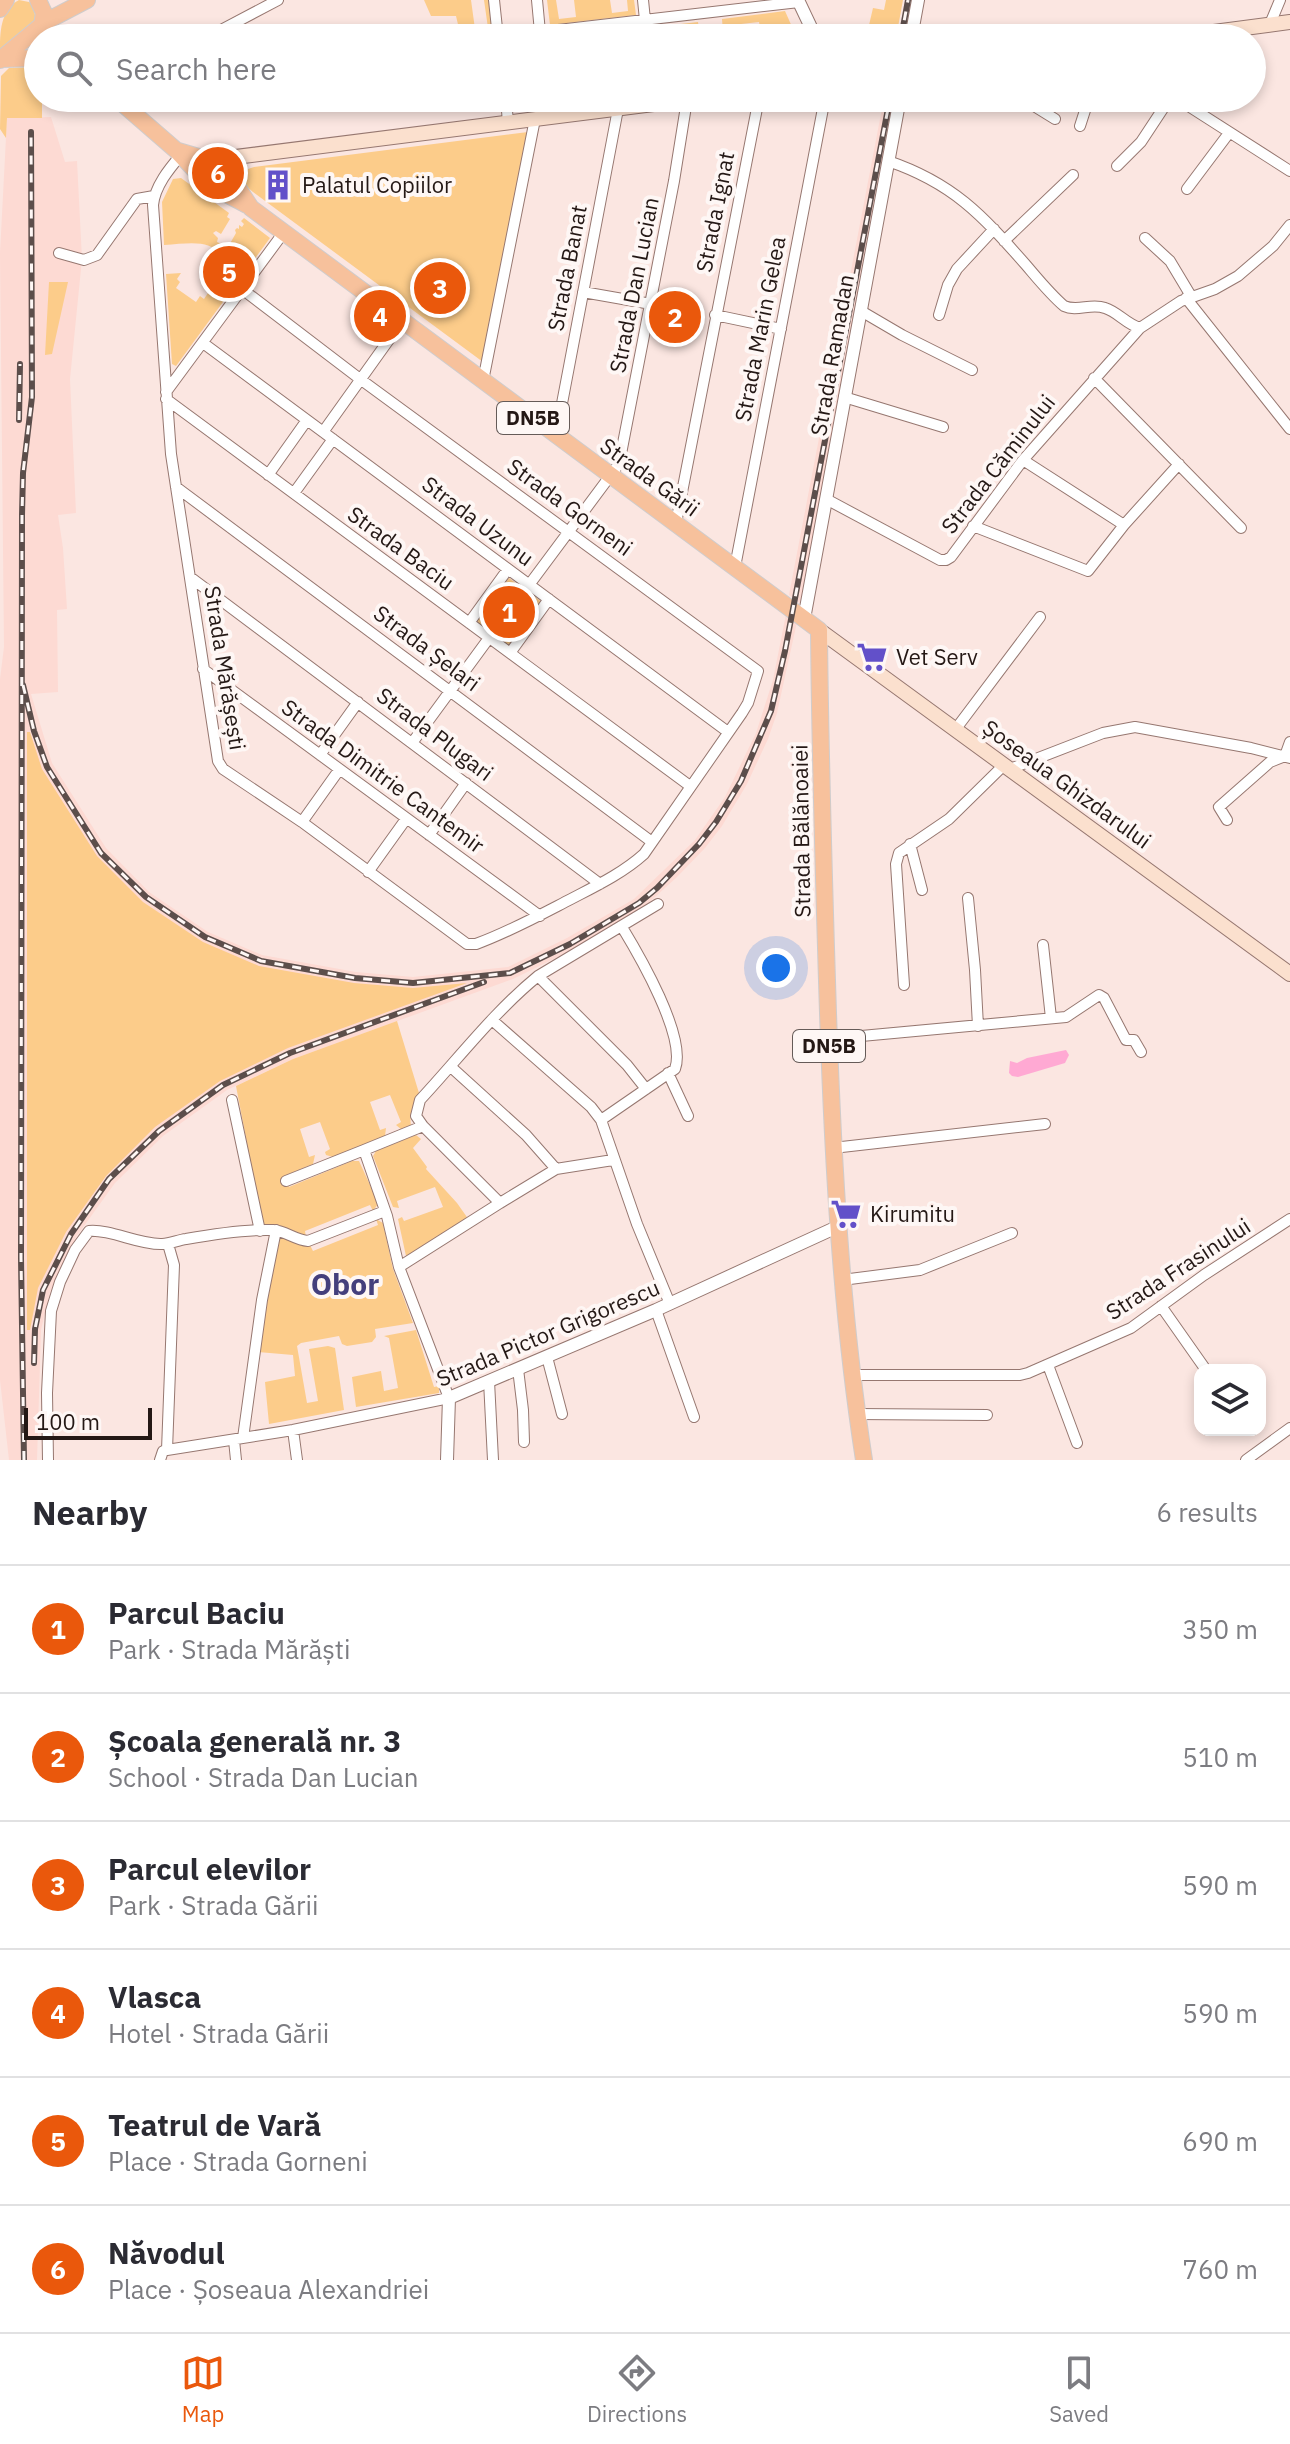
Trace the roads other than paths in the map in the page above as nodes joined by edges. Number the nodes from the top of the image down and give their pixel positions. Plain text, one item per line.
1 (6, 0) edge
2 (278, 0) edge
3 (494, 0) edge
4 (537, 0) edge
5 (643, 0) edge
6 (918, 0) edge
7 (1280, 0) edge
8 (798, 1) edge
9 (40, 2) edge
10 (80, 2) edge
11 (0, 9) edge
12 (645, 20) junction
13 (1290, 22) edge
14 (43, 24) edge
15 (51, 24) edge
16 (233, 24) edge
17 (497, 24) edge
18 (539, 24) edge
19 (610, 24) edge
20 (809, 24) edge
21 (914, 24) edge
22 (1270, 24) junction
23 (1266, 25) edge
24 (24, 43) edge
25 (24, 59) edge
26 (0, 60) edge
27 (132, 112) edge
28 (507, 112) edge
29 (593, 112) edge
30 (617, 112) edge
31 (691, 112) edge
32 (756, 112) edge
33 (822, 112) edge
34 (897, 112) edge
35 (1044, 112) edge
36 (1084, 112) edge
37 (1161, 112) edge
38 (1197, 112) edge
39 (535, 119) junction
40 (1055, 119) dead end
41 (508, 123) junction
42 (1080, 126) dead end
43 (1229, 133) junction
44 (179, 153) junction
45 (251, 156) junction
46 (216, 160) junction
47 (888, 161) junction
48 (1117, 166) dead end
49 (1290, 171) edge
50 (1073, 175) dead end
51 (233, 176) junction
52 (210, 185) junction
53 (1187, 189) dead end
54 (154, 196) junction
55 (248, 206) junction
56 (1290, 226) edge
57 (994, 229) junction
58 (284, 232) junction
59 (1145, 238) dead end
60 (1004, 241) junction
61 (59, 253) dead end
62 (242, 289) junction
63 (583, 292) junction
64 (1189, 297) junction
65 (651, 304) junction
66 (861, 311) junction
67 (715, 315) junction
68 (939, 315) dead end
69 (403, 320) junction
70 (1140, 328) junction
71 (781, 329) junction
72 (203, 343) junction
73 (972, 370) dead end
74 (1094, 378) junction
75 (360, 379) junction
76 (483, 381) junction
77 (166, 396) junction
78 (844, 397) junction
79 (307, 420) junction
80 (943, 427) dead end
81 (1290, 429) edge
82 (323, 432) junction
83 (556, 435) junction
84 (333, 439) junction
85 (1023, 460) junction
86 (1179, 464) junction
87 (268, 475) junction
88 (610, 475) junction
89 (176, 487) junction
90 (294, 493) junction
91 (826, 499) junction
92 (676, 523) junction
93 (1124, 525) junction
94 (973, 526) junction
95 (1241, 528) dead end
96 (569, 531) junction
97 (735, 567) junction
98 (508, 569) junction
99 (190, 577) junction
100 (529, 585) junction
101 (549, 599) junction
102 (1040, 617) dead end
103 (804, 619) junction
104 (469, 623) junction
105 (819, 630) junction
106 (489, 638) junction
107 (510, 653) junction
108 (203, 669) junction
109 (450, 690) junction
110 (358, 702) junction
111 (955, 730) junction
112 (728, 732) junction
113 (1290, 742) edge
114 (412, 743) junction
115 (320, 755) junction
116 (1287, 757) edge
117 (1007, 767) junction
118 (339, 770) junction
119 (466, 783) junction
120 (690, 786) junction
121 (406, 819) junction
122 (1227, 820) dead end
123 (302, 822) junction
124 (429, 835) junction
125 (652, 842) junction
126 (910, 844) junction
127 (368, 872) junction
128 (600, 884) junction
129 (922, 890) dead end
130 (968, 898) dead end
131 (658, 904) dead end
132 (540, 916) junction
133 (622, 927) junction
134 (1043, 945) dead end
135 (1290, 974) edge
136 (538, 976) junction
137 (904, 985) dead end
138 (1051, 1018) junction
139 (492, 1020) junction
140 (978, 1026) junction
141 (829, 1039) junction
142 (1141, 1052) dead end
143 (451, 1067) junction
144 (668, 1073) junction
145 (646, 1089) junction
146 (232, 1100) dead end
147 (688, 1116) dead end
148 (601, 1120) junction
149 (1045, 1124) dead end
150 (423, 1126) junction
151 (833, 1148) junction
152 (364, 1150) junction
153 (613, 1160) junction
154 (556, 1169) junction
155 (286, 1181) dead end
156 (500, 1203) junction
157 (385, 1211) junction
158 (1290, 1219) edge
159 (837, 1227) junction
160 (276, 1230) junction
161 (260, 1231) junction
162 (1012, 1233) dead end
163 (168, 1244) junction
164 (399, 1267) junction
165 (842, 1280) junction
166 (670, 1304) junction
167 (1161, 1306) junction
168 (656, 1310) junction
169 (547, 1357) junction
170 (1202, 1364) edge
171 (1048, 1365) junction
172 (518, 1369) junction
173 (852, 1375) junction
174 (489, 1381) junction
175 (449, 1398) junction
176 (562, 1414) dead end
177 (857, 1414) junction
178 (987, 1415) dead end
179 (694, 1417) dead end
180 (1290, 1428) edge
181 (293, 1430) junction
182 (239, 1439) junction
183 (524, 1442) dead end
184 (1077, 1443) dead end
185 (167, 1450) junction
186 (48, 1460) edge
187 (160, 1460) edge
188 (236, 1460) edge
189 (297, 1460) edge
190 (447, 1460) edge
191 (493, 1460) edge
192 (864, 1460) edge
193 (1246, 1460) edge

1 - 11 main road
2 - 16 street
3 - 17 street
4 - 18 street
5 - 12 street
6 - 21 street
7 - 22 street
8 - 12 street
8 - 20 street
9 - 10 main road
9 - 14 main road
10 - 15 main road
12 - 19 street
13 - 22 main road
22 - 23 main road
24 - 26 main road
25 - 26 main road
27 - 44 main road, DN5B
28 - 41 street
29 - 39 main road
30 - 63 street, Strada Banat
31 - 65 street, Strada Dan Lucian
32 - 67 street, Strada Ignat
33 - 71 street, Strada Marin Gelea
34 - 47 street, Strada Ramadan
35 - 40 street
36 - 42 street
37 - 48 street
38 - 43 street
39 - 41 main road
39 - 76 street
41 - 45 main road
43 - 49 street
43 - 53 street
44 - 46 main road, DN5B
44 - 52 main road, DN5B
44 - 54 street
45 - 46 main road
45 - 51 main road
46 - 51 main road, DN5B
46 - 52 main road
47 - 57 street
47 - 66 street, Strada Ramadan
50 - 60 street
51 - 52 main road
51 - 55 main road, Strada Gării / DN5B
52 - 55 main road, DN5B
54 - 61 street
54 - 77 street, Strada Mărășești
55 - 58 main road, Strada Gării / DN5B
56 - 64 street, Strada Căminului
57 - 60 street
57 - 68 street
58 - 62 street
58 - 69 main road, Strada Gării / DN5B
59 - 64 street
60 - 70 street
62 - 72 street
62 - 75 street, Strada Gorneni
63 - 65 street
63 - 83 street, Strada Banat
64 - 70 street, Strada Căminului
64 - 81 street
65 - 88 street, Strada Dan Lucian
66 - 73 street
66 - 78 street, Strada Ramadan
67 - 71 street
67 - 92 street, Strada Ignat
69 - 75 street
69 - 76 main road, Strada Gării / DN5B
70 - 74 street, Strada Căminului
71 - 97 street, Strada Marin Gelea
72 - 77 street
72 - 79 street, Strada Uzunu
74 - 85 street, Strada Căminului
74 - 86 street
75 - 82 street
75 - 96 street, Strada Gorneni
76 - 83 main road, Strada Gării / DN5B
77 - 87 street, Strada Baciu
77 - 89 street, Strada Mărășești
78 - 80 street
78 - 91 street, Strada Ramadan
79 - 82 street, Strada Uzunu
79 - 87 street
82 - 84 street, Strada Uzunu
83 - 88 main road, Strada Gării / DN5B
84 - 90 street
84 - 98 street, Strada Uzunu
85 - 93 street
85 - 94 street, Strada Căminului
86 - 93 street
86 - 95 street
87 - 90 street, Strada Baciu
88 - 92 main road, Strada Gării / DN5B
88 - 96 street, Strada Dan Lucian
89 - 99 street, Strada Mărășești
89 - 109 street, Strada Șelari
90 - 104 street, Strada Baciu
91 - 94 street, Strada Căminului
91 - 103 street, Strada Ramadan
92 - 97 main road, Strada Gării / DN5B
93 - 94 street
96 - 100 street, Strada Dan Lucian
96 - 112 street, Strada Gorneni
97 - 103 main road, Strada Gării / DN5B
98 - 100 street, Strada Uzunu
98 - 104 street
99 - 108 street, Strada Mărășești
99 - 110 street, Strada Plugari
100 - 101 street, Strada Uzunu
101 - 107 street
101 - 112 street, Strada Uzunu
102 - 111 street
103 - 105 main road, Strada Gării / DN5B
104 - 106 street, Strada Baciu
105 - 111 main road, Șoseaua Ghizdarului
105 - 141 main road, Strada Bălănoaiei / DN5B
106 - 107 street, Strada Baciu
106 - 109 street
107 - 120 street, Strada Baciu
108 - 115 street, Strada Dimitrie Cantemir
108 - 123 street, Strada Mărășești
109 - 114 street
109 - 125 street, Strada Șelari
110 - 114 street, Strada Plugari
110 - 115 street
111 - 117 main road, Șoseaua Ghizdarului
112 - 120 street
113 - 116 street
114 - 119 street, Strada Plugari
115 - 118 street, Strada Dimitrie Cantemir
116 - 117 street
116 - 122 street
117 - 126 street
117 - 135 main road, Șoseaua Ghizdarului
118 - 121 street, Strada Dimitrie Cantemir
118 - 123 street
119 - 124 street
119 - 128 street, Strada Plugari
120 - 125 street
121 - 124 street, Strada Dimitrie Cantemir
121 - 127 street
123 - 127 street, Strada Mărășești
124 - 132 street, Strada Dimitrie Cantemir
125 - 128 street
126 - 129 street
126 - 137 street
127 - 132 street, Strada Mărășești
128 - 132 street
130 - 140 street
131 - 133 street
133 - 136 street
133 - 144 street
134 - 138 street
136 - 139 street
136 - 145 street
138 - 140 street
138 - 142 street
139 - 143 street
139 - 148 street
140 - 141 street
141 - 151 main road, Strada Bălănoaiei / DN5B
143 - 150 street
143 - 154 street
144 - 145 street
144 - 147 street
145 - 148 street
146 - 161 street
148 - 153 street
149 - 151 street
150 - 152 street
150 - 156 street
151 - 159 main road, Strada Bălănoaiei / DN5B
152 - 155 street
152 - 157 street
153 - 154 street
153 - 166 street
154 - 156 street
156 - 164 street
157 - 160 street
157 - 164 street
158 - 167 street, Strada Frasinului
159 - 165 main road, Strada Bălănoaiei / DN5B
159 - 166 street, Strada Pictor Grigorescu
160 - 161 street
160 - 182 street
161 - 163 street
162 - 165 street
163 - 185 street
163 - 186 street
164 - 175 street
165 - 173 main road, Strada Bălănoaiei / DN5B
166 - 168 street, Strada Pictor Grigorescu
167 - 170 street
167 - 171 street, Strada Frasinului
168 - 169 street, Strada Pictor Grigorescu
168 - 179 street
169 - 172 street, Strada Pictor Grigorescu
169 - 176 street
171 - 173 street, Strada Frasinului
171 - 184 street
172 - 174 street, Strada Pictor Grigorescu
172 - 183 street
173 - 177 main road, Strada Bălănoaiei / DN5B
174 - 175 street, Strada Pictor Grigorescu
174 - 191 street
175 - 181 street, Strada Pictor Grigorescu
175 - 190 street
177 - 178 street
177 - 192 main road, Strada Bălănoaiei / DN5B
180 - 193 street
181 - 182 street, Strada Pictor Grigorescu
181 - 189 street
182 - 185 street, Strada Pictor Grigorescu
182 - 188 street
185 - 187 street

